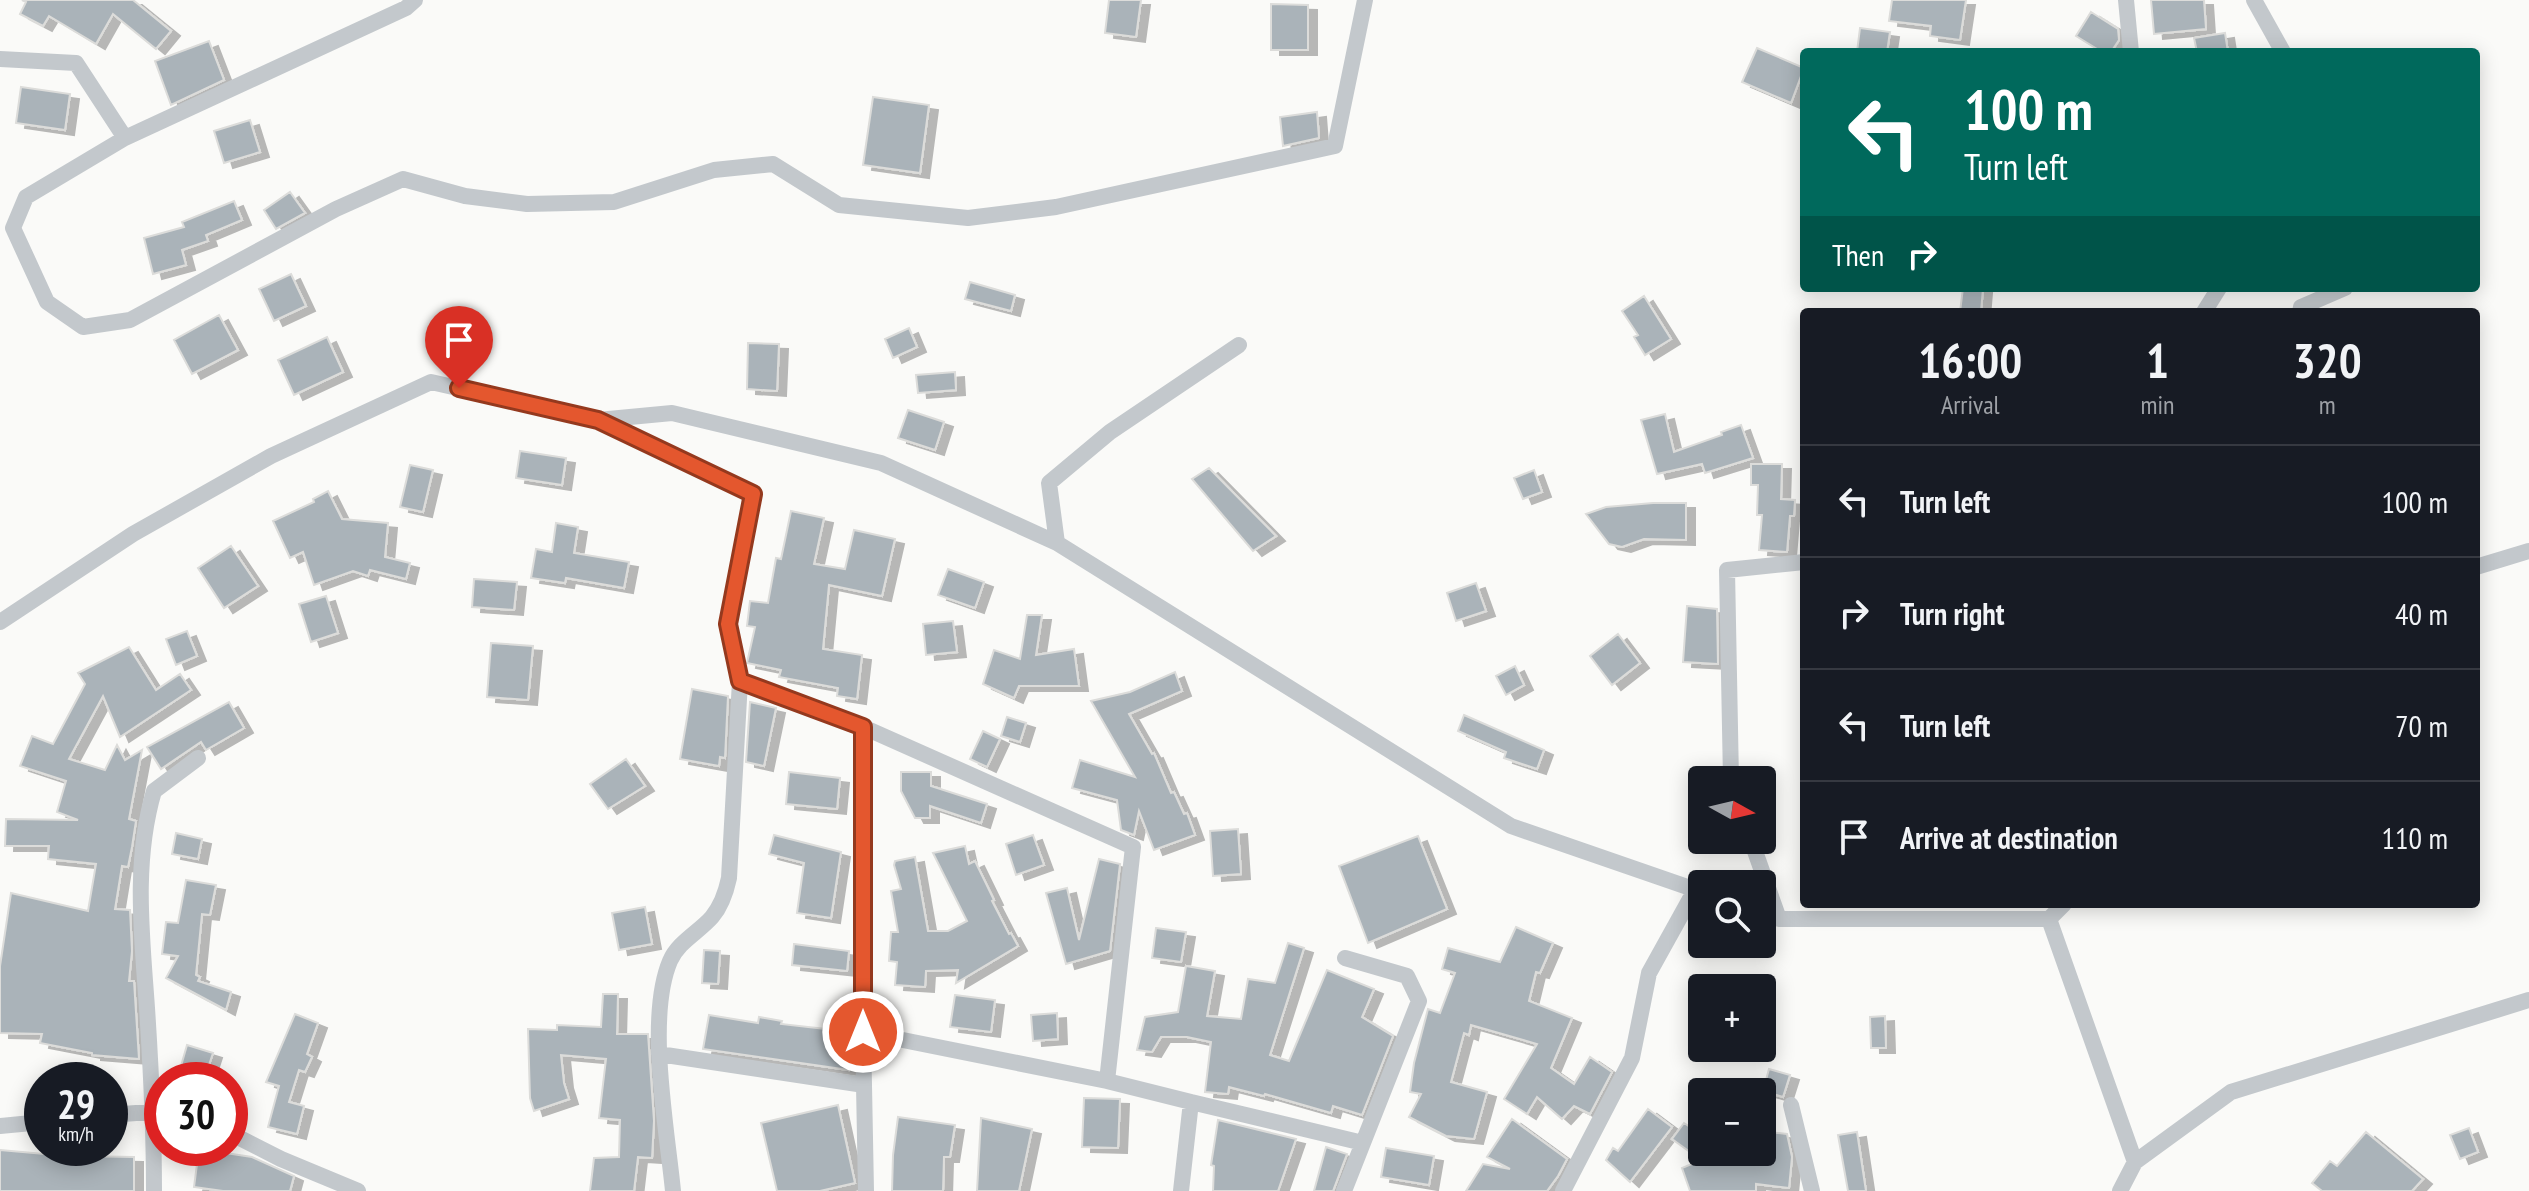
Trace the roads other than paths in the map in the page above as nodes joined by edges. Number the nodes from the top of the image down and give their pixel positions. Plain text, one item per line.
1 (415, 0) edge
2 (1365, 0) edge
3 (2126, 0) edge
4 (2254, 0) edge
5 (2131, 48) edge
6 (2281, 48) edge
7 (0, 59) edge
8 (125, 138) junction
9 (2336, 292) edge
10 (2301, 308) edge
11 (1239, 345) dead end
12 (598, 420) junction
13 (1057, 543) junction
14 (2529, 551) edge
15 (1800, 562) edge
16 (2480, 566) edge
17 (0, 622) edge
18 (740, 681) junction
19 (863, 727) junction
20 (198, 758) dead end
21 (1731, 766) edge
22 (1756, 854) edge
23 (1688, 888) edge
24 (1688, 908) edge
25 (2060, 908) edge
26 (1776, 918) edge
27 (1779, 919) junction
28 (2049, 919) junction
29 (1345, 958) dead end
30 (2529, 1000) edge
31 (863, 1032) junction
32 (659, 1054) junction
33 (154, 1062) edge
34 (1107, 1081) junction
35 (864, 1085) junction
36 (1191, 1102) junction
37 (1791, 1105) dead end
38 (24, 1124) edge
39 (0, 1126) edge
40 (248, 1142) edge
41 (1363, 1143) junction
42 (2135, 1162) junction
43 (155, 1166) edge
44 (154, 1191) edge
45 (358, 1191) edge
46 (673, 1191) edge
47 (866, 1191) edge
48 (1181, 1191) edge
49 (1344, 1191) edge
50 (1563, 1191) edge
51 (1812, 1191) edge
52 (2120, 1191) edge

1 - 8 street
2 - 8 street
3 - 5 street
4 - 6 street
7 - 8 street
9 - 10 street
11 - 13 street
12 - 13 street
12 - 17 street
12 - 18 street
13 - 23 street
14 - 16 street
15 - 21 street
18 - 19 street
18 - 32 street
19 - 31 street
19 - 34 street
20 - 33 street
22 - 27 street
24 - 50 street
25 - 28 street
26 - 27 street
27 - 28 street
28 - 42 street
29 - 41 street
30 - 42 street
31 - 34 street
31 - 35 street
32 - 35 street
32 - 46 street
34 - 36 street
35 - 47 street
36 - 41 street
36 - 48 street
37 - 51 street
38 - 39 street
40 - 45 street
41 - 49 street
42 - 52 street
43 - 44 street

